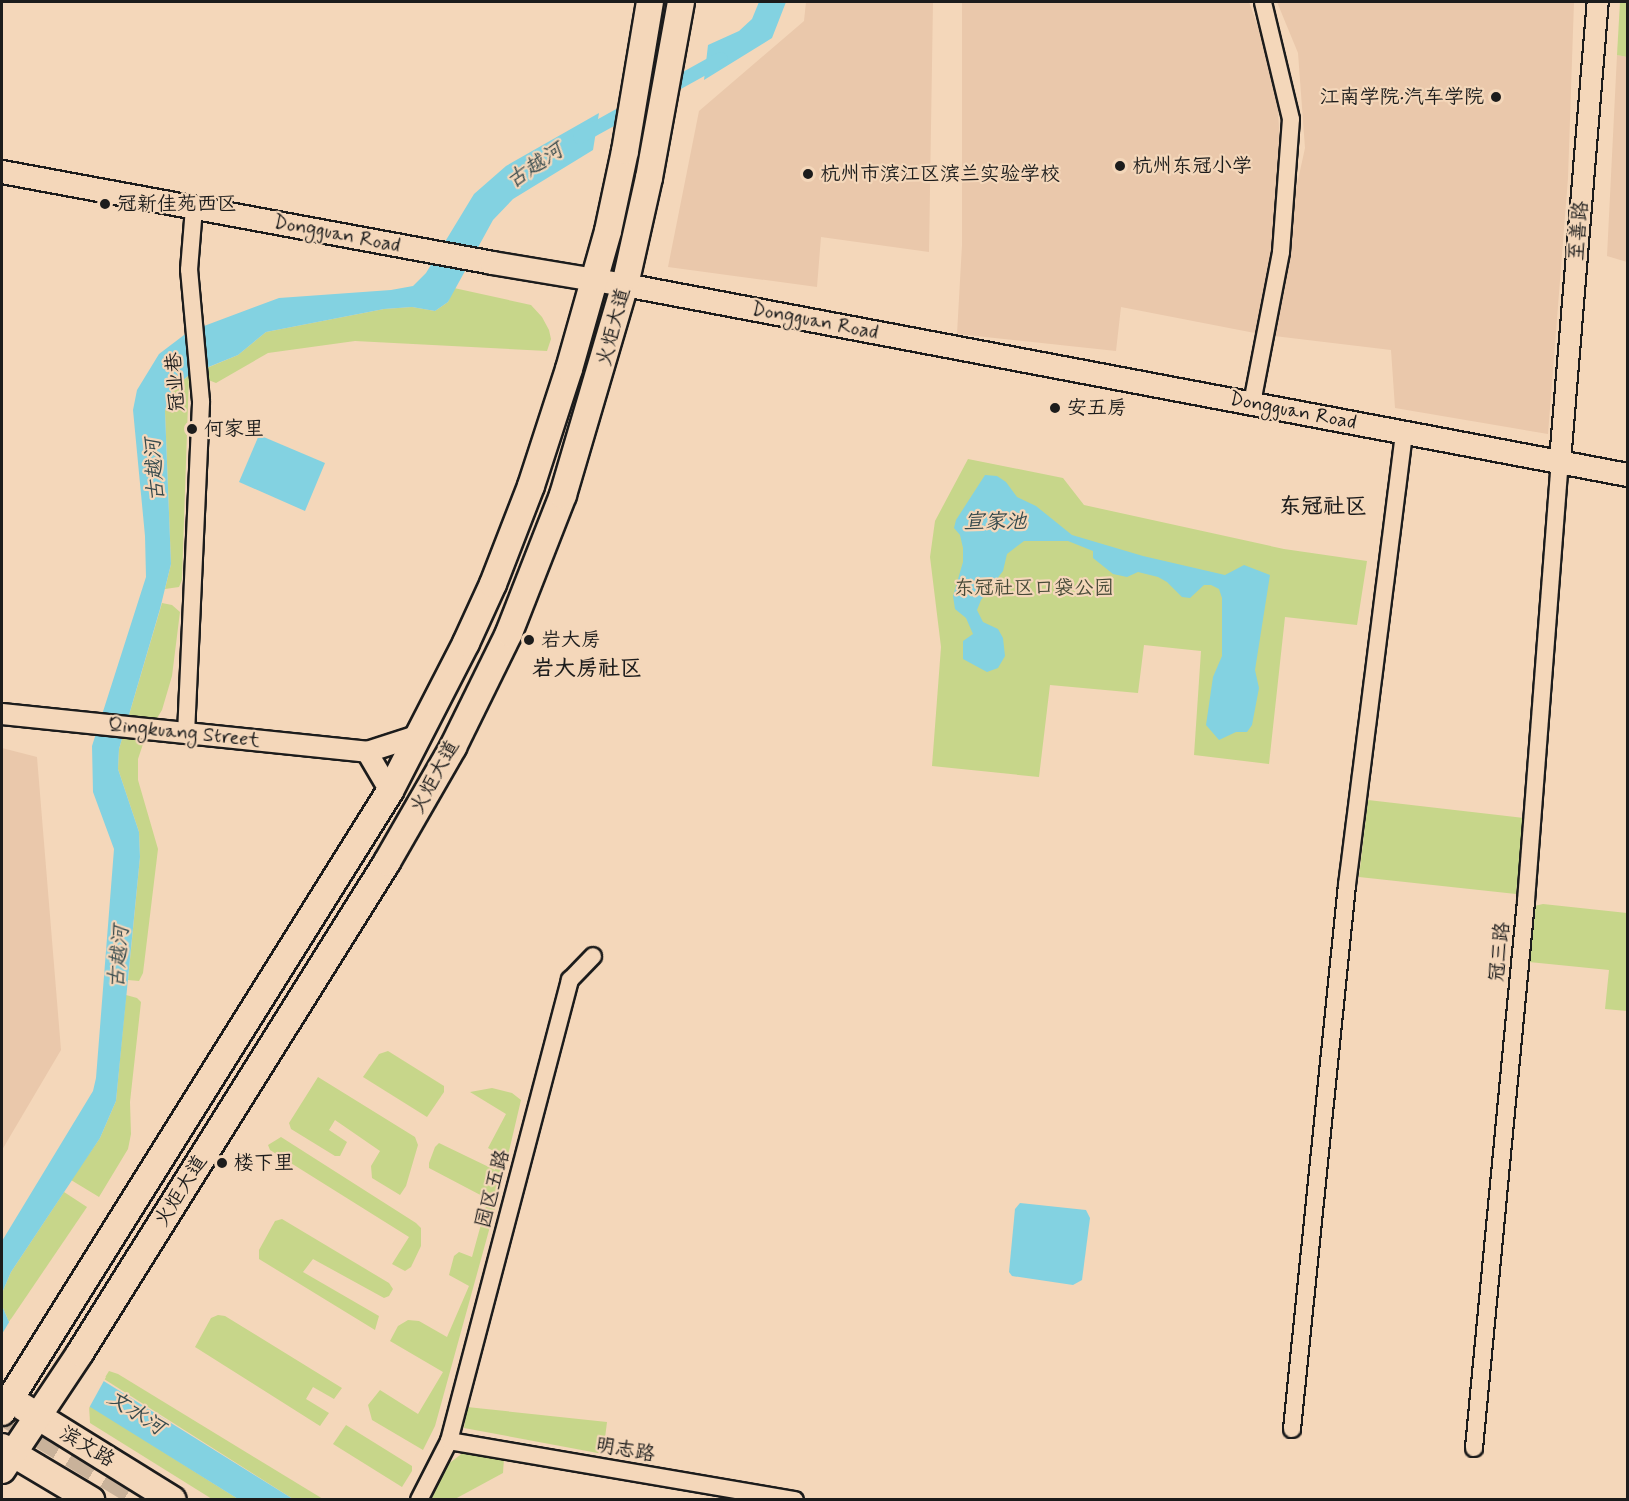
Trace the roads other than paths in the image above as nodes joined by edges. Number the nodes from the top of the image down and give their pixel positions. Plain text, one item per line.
1 (650, 2) edge
2 (681, 2) edge
3 (1263, 2) edge
4 (1598, 2) edge
5 (2, 172) edge
6 (194, 208) junction
7 (593, 281) junction
8 (625, 285) junction
9 (1252, 403) junction
10 (1404, 431) junction
11 (1560, 461) junction
12 (1628, 475) edge
13 (2, 714) edge
14 (186, 734) junction
15 (420, 735) junction
16 (367, 752) junction
17 (390, 791) junction
18 (327, 894) junction
19 (354, 913) junction
20 (592, 956) dead end
21 (10, 1395) edge
22 (37, 1417) junction
23 (1292, 1429) dead end
24 (449, 1442) junction
25 (1474, 1448) dead end
26 (6, 1457) edge
27 (91, 1500) edge
28 (173, 1500) edge
29 (419, 1500) edge
30 (795, 1500) edge

1 - 7 main road, 火炬大道
2 - 8 main road, 火炬大道
3 - 9 street
4 - 11 street, 至善路
5 - 6 main road, Dongguan Road
6 - 7 main road, Dongguan Road
6 - 14 street, 冠业巷
7 - 8 main road, Dongguan Road
7 - 15 main road, 火炬大道
8 - 9 main road, Dongguan Road
8 - 19 main road, 火炬大道
9 - 10 main road, Dongguan Road
10 - 11 main road, Dongguan Road
10 - 23 street
11 - 12 main road, Dongguan Road
11 - 25 street, 冠三路
13 - 14 street, Qingkuang Street
14 - 16 street, Qingkuang Street
15 - 16 street, Qingkuang Street
15 - 17 main road, 火炬大道
16 - 17 street
17 - 18 main road, 火炬大道
18 - 19 main road
18 - 21 main road, 火炬大道
19 - 22 main road, 火炬大道
20 - 24 street, 园区五路
21 - 22 main road, 滨文路
22 - 26 main road, 火炬大道
22 - 28 main road, 滨文路
24 - 29 street, 园区五路
24 - 30 street, 明志路
26 - 27 main road

